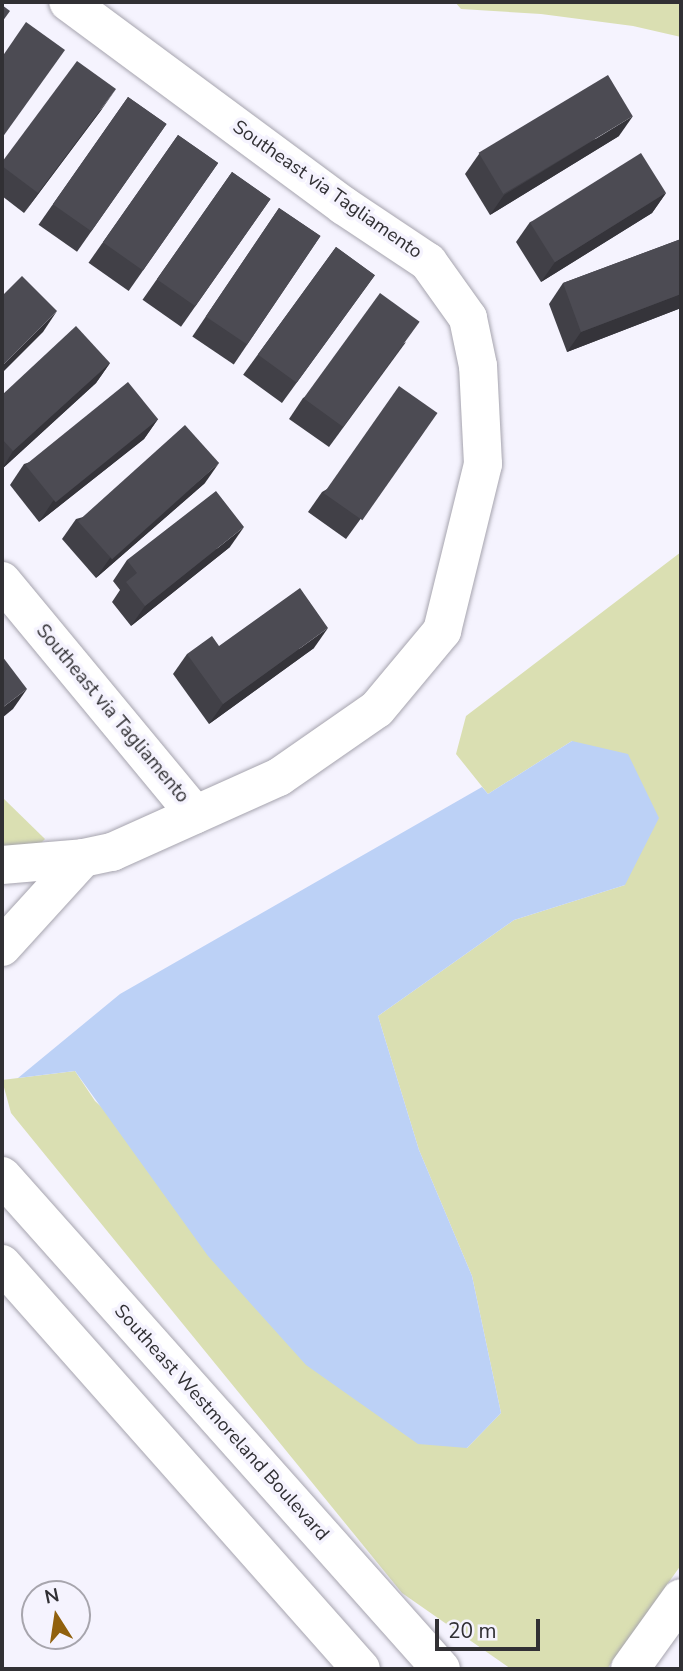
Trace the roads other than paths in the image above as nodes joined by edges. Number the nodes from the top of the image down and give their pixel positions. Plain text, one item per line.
1 (68, 2) edge
2 (2, 581) edge
3 (195, 814) junction
4 (83, 858) junction
5 (2, 865) edge
6 (2, 947) edge
7 (2, 1176) edge
8 (2, 1264) edge
9 (681, 1598) edge
10 (361, 1669) edge
11 (441, 1669) edge
12 (630, 1669) edge

1 - 3 street, Southeast via Tagliamento
2 - 3 street, Southeast via Tagliamento
3 - 4 street, Southeast via Tagliamento
4 - 5 street, Southeast via Tagliamento
4 - 6 street
7 - 11 street, Southeast Westmoreland Boulevard
8 - 10 street
9 - 12 street

